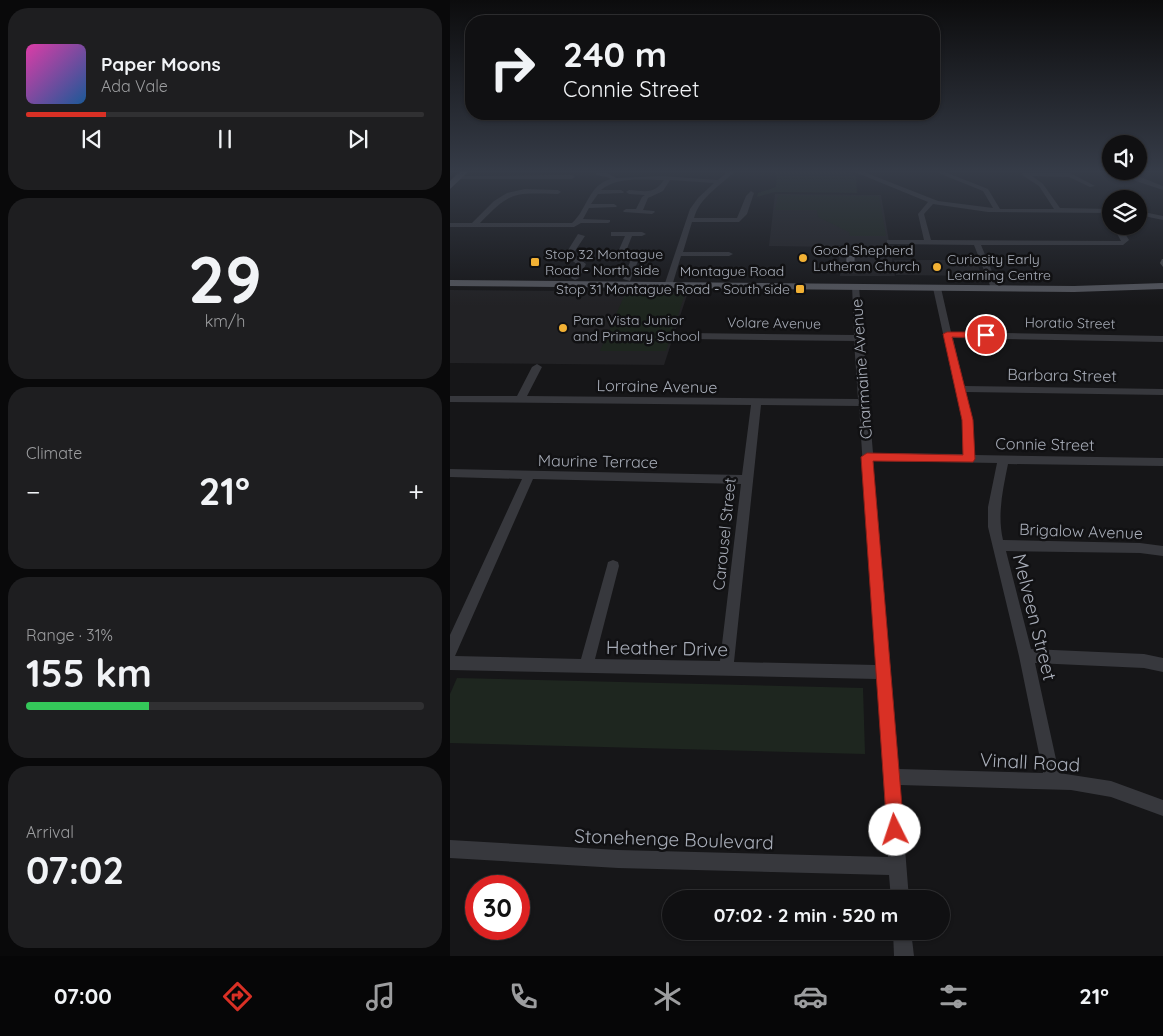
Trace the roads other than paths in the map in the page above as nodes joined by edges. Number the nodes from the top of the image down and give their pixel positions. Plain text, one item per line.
1 (482, 217) edge
2 (582, 217) edge
3 (691, 217) edge
4 (743, 217) edge
5 (922, 217) edge
6 (689, 220) junction
7 (579, 221) junction
8 (608, 221) dead end
9 (450, 224) edge
10 (474, 225) junction
11 (517, 225) junction
12 (614, 234) dead end
13 (629, 234) junction
14 (642, 234) dead end
15 (508, 235) dead end
16 (1123, 235) edge
17 (581, 236) dead end
18 (890, 242) dead end
19 (928, 242) junction
20 (978, 243) junction
21 (678, 254) junction
22 (729, 254) dead end
23 (450, 277) edge
24 (576, 278) junction
25 (628, 279) junction
26 (669, 282) junction
27 (1163, 282) edge
28 (450, 284) edge
29 (855, 284) junction
30 (994, 285) junction
31 (1163, 286) edge
32 (937, 288) junction
33 (947, 334) junction
34 (689, 336) dead end
35 (859, 338) junction
36 (1163, 339) edge
37 (537, 367) dead end
38 (960, 389) junction
39 (1163, 392) edge
40 (521, 399) junction
41 (452, 402) edge
42 (756, 402) junction
43 (863, 403) junction
44 (867, 457) junction
45 (969, 459) junction
46 (1004, 459) junction
47 (1163, 462) edge
48 (450, 473) edge
49 (528, 476) junction
50 (746, 480) junction
51 (998, 545) junction
52 (1163, 551) edge
53 (613, 566) dead end
54 (450, 651) edge
55 (1026, 656) junction
56 (450, 663) edge
57 (1163, 665) edge
58 (586, 666) junction
59 (726, 669) junction
60 (883, 672) junction
61 (892, 777) junction
62 (1053, 782) junction
63 (1163, 808) edge
64 (450, 849) edge
65 (898, 866) junction
66 (899, 890) edge
67 (903, 940) edge
68 (904, 956) edge

1 - 10 street
2 - 7 street
3 - 6 street
4 - 6 street
5 - 19 street
6 - 21 street
7 - 8 street
7 - 11 street
9 - 10 street
10 - 11 street
11 - 15 street
12 - 13 street
13 - 14 street
13 - 25 street
16 - 20 street
17 - 24 street
18 - 19 street
19 - 20 street
20 - 30 street
21 - 22 street
21 - 26 street
23 - 24 main road, Montague Road
24 - 25 main road, Montague Road
25 - 26 main road, Montague Road
26 - 28 main road, Montague Road
26 - 29 main road, Montague Road
27 - 30 main road, Montague Road
29 - 30 main road, Montague Road
29 - 32 main road, Montague Road
29 - 35 street, Charmaine Avenue
30 - 31 main road, Montague Road
30 - 32 main road, Montague Road
32 - 33 street
33 - 36 street, Horatio Street
33 - 38 street
34 - 35 street, Volare Avenue
35 - 43 street, Charmaine Avenue
37 - 40 street
38 - 39 street, Barbara Street
38 - 45 street
40 - 41 street, Lorraine Avenue
40 - 42 street, Lorraine Avenue
42 - 43 street, Lorraine Avenue
42 - 50 street, Carousel Street
43 - 44 street, Charmaine Avenue
44 - 45 street, Connie Street
44 - 60 street, Charmaine Avenue
45 - 46 street, Connie Street
46 - 47 street, Connie Street
46 - 51 street, Melveen Street
48 - 49 street, Maurine Terrace
49 - 50 street, Maurine Terrace
49 - 54 street
50 - 59 street, Carousel Street
51 - 52 street, Brigalow Avenue
51 - 55 street, Melveen Street
53 - 58 street
55 - 57 street
55 - 62 street, Melveen Street
56 - 58 street, Heather Drive
58 - 59 street, Heather Drive
59 - 60 street, Heather Drive
60 - 61 street, Charmaine Avenue
61 - 62 street, Vinall Road
61 - 65 street, Charmaine Avenue
62 - 63 street, Vinall Road
64 - 65 street, Stonehenge Boulevard
65 - 66 street, Charmaine Avenue
67 - 68 street

